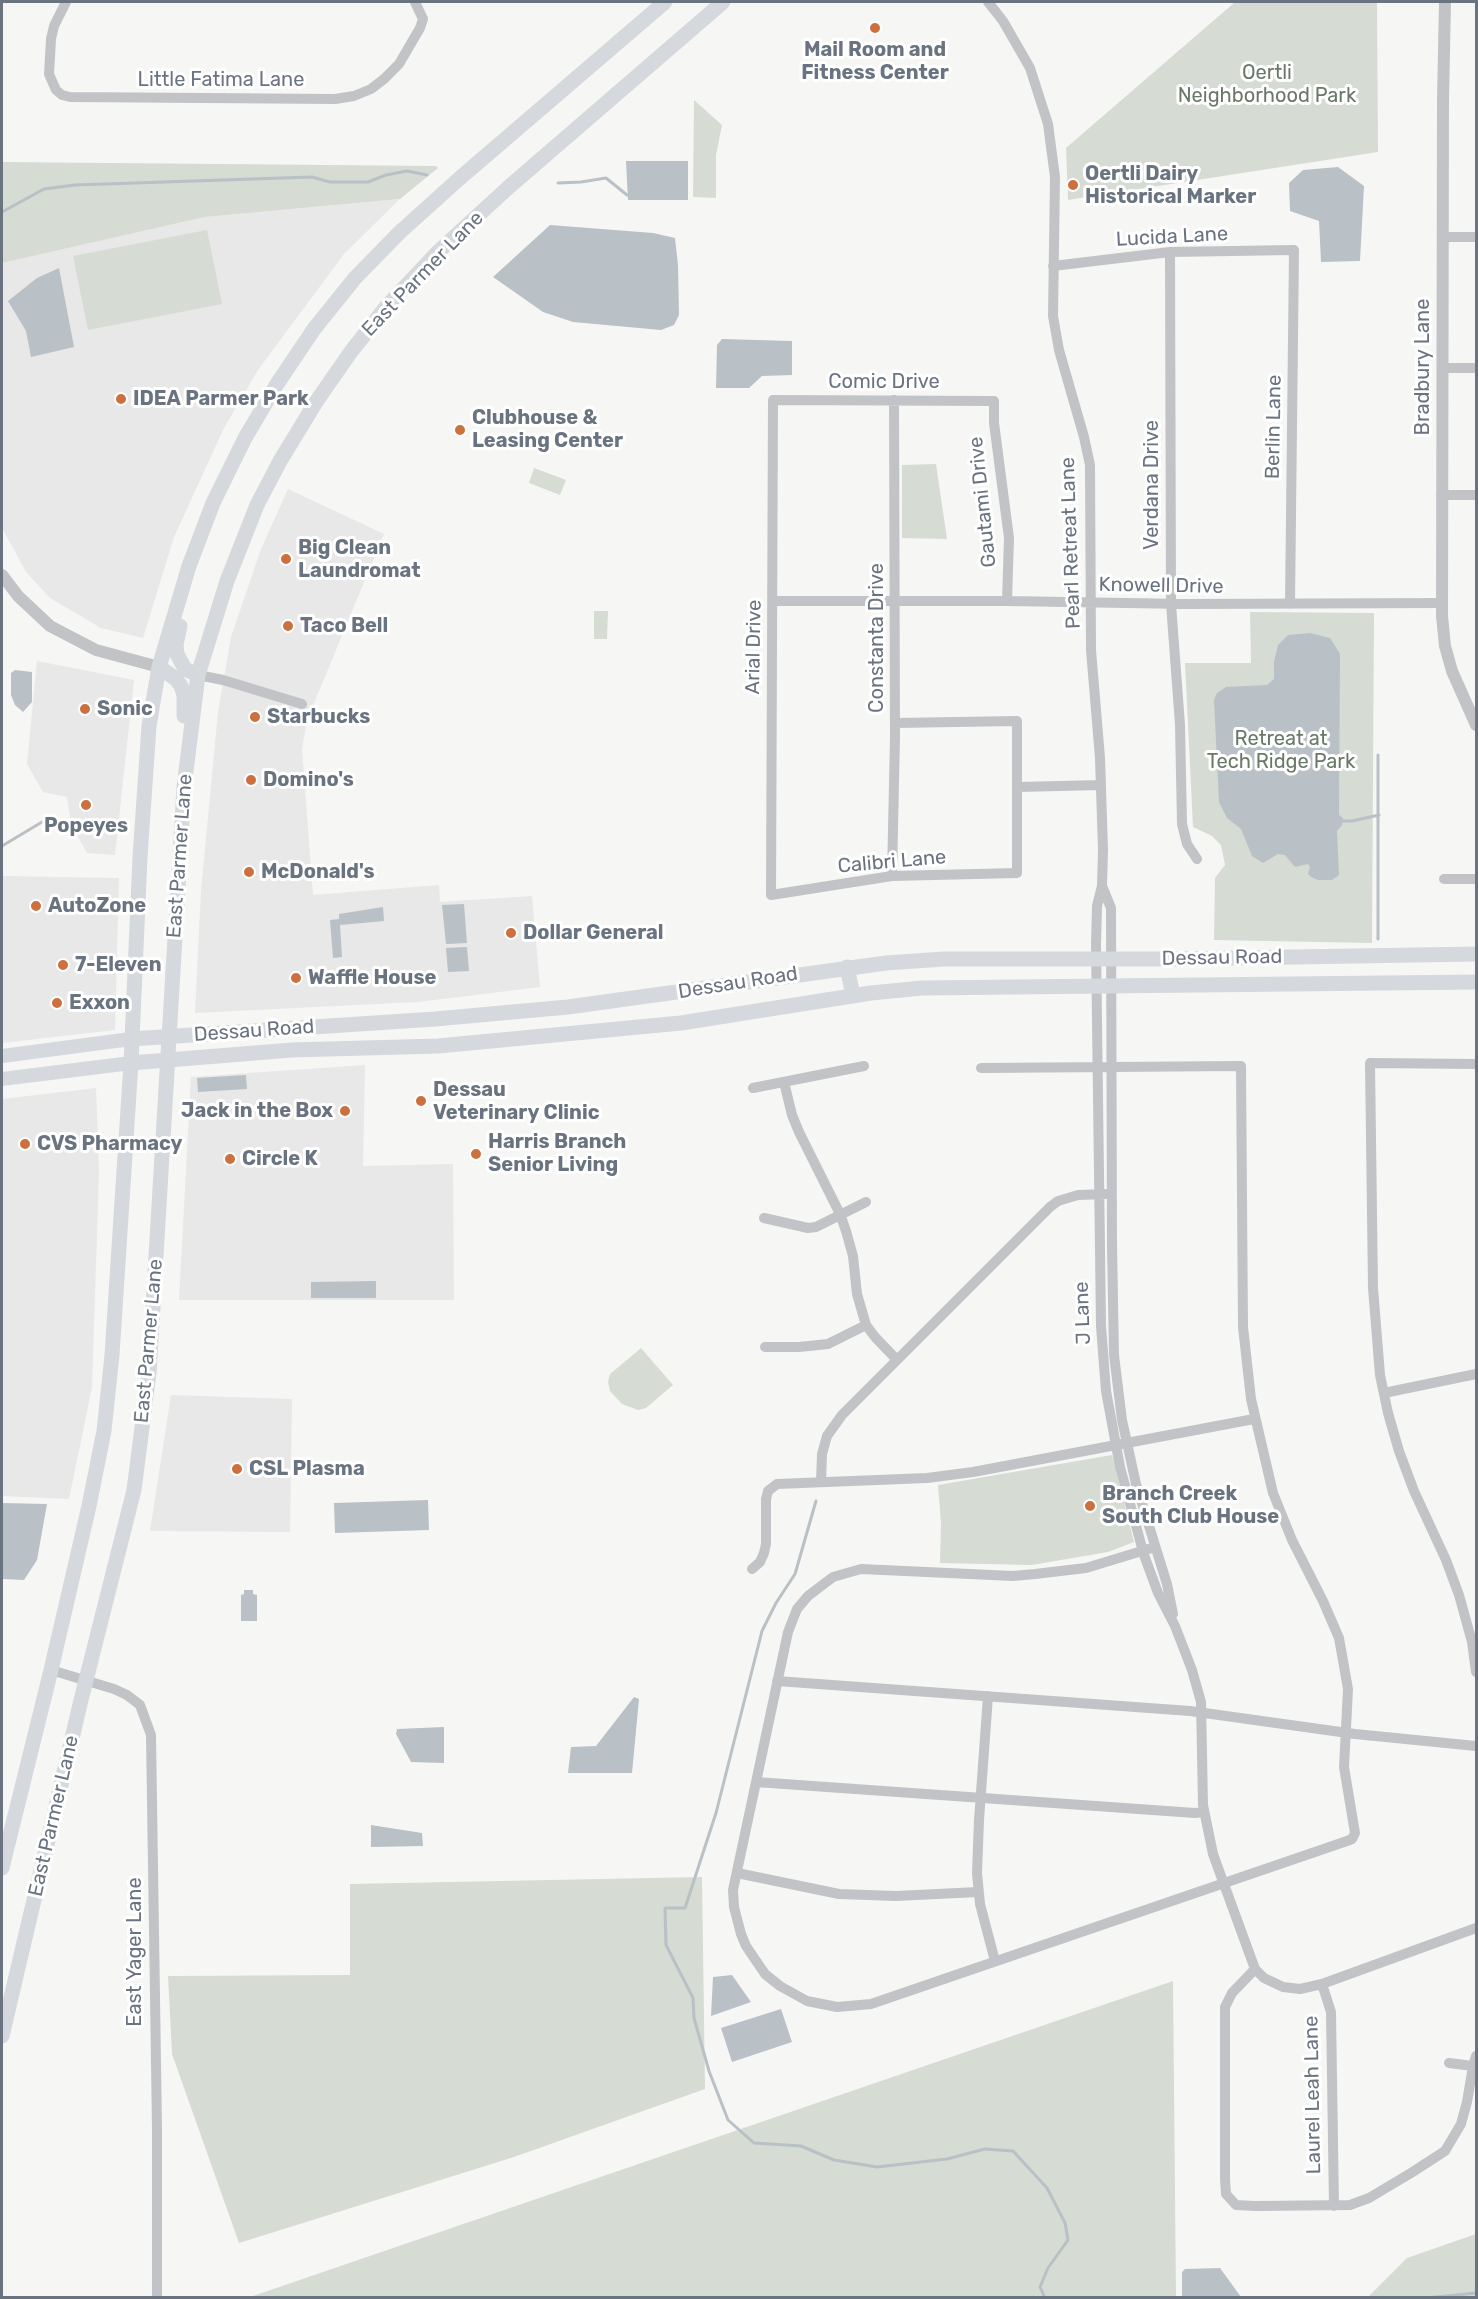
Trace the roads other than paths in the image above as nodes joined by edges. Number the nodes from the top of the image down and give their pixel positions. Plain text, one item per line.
1 (66, 2) edge
2 (416, 2) edge
3 (665, 2) edge
4 (723, 2) edge
5 (988, 2) edge
6 (1445, 2) edge
7 (1442, 237) junction
8 (1476, 237) edge
9 (1294, 250) joint
10 (1170, 252) junction
11 (1053, 266) junction
12 (1443, 368) junction
13 (1476, 368) edge
14 (774, 400) joint
15 (894, 400) junction
16 (994, 401) joint
17 (1441, 495) junction
18 (1476, 495) edge
19 (192, 559) junction
20 (2, 575) edge
21 (773, 601) junction
22 (895, 601) junction
23 (1007, 601) junction
24 (1090, 603) junction
25 (1441, 603) junction
26 (1171, 604) junction
27 (1290, 604) junction
28 (159, 667) junction
29 (198, 675) junction
30 (302, 704) dead end
31 (895, 723) junction
32 (1476, 725) edge
33 (1101, 785) junction
34 (1018, 787) junction
35 (183, 797) junction
36 (1197, 859) dead end
37 (892, 876) junction
38 (1444, 879) dead end
39 (1476, 879) edge
40 (771, 895) joint
41 (1476, 954) edge
42 (1104, 958) junction
43 (847, 967) junction
44 (1476, 982) edge
45 (1104, 987) junction
46 (853, 996) junction
47 (435, 1019) junction
48 (169, 1036) junction
49 (130, 1039) junction
50 (438, 1046) junction
51 (2, 1056) edge
52 (169, 1058) junction
53 (131, 1062) junction
54 (1476, 1064) edge
55 (864, 1066) dead end
56 (1097, 1067) junction
57 (1112, 1067) junction
58 (981, 1068) dead end
59 (2, 1079) edge
60 (784, 1082) junction
61 (753, 1088) dead end
62 (1099, 1194) junction
63 (1112, 1194) junction
64 (866, 1202) dead end
65 (840, 1214) junction
66 (764, 1218) dead end
67 (867, 1324) junction
68 (765, 1347) dead end
69 (897, 1360) junction
70 (1476, 1374) edge
71 (1384, 1393) junction
72 (1254, 1419) junction
73 (1127, 1443) junction
74 (1115, 1446) junction
75 (821, 1482) junction
76 (1155, 1547) junction
77 (1143, 1551) junction
78 (752, 1569) dead end
79 (1175, 1626) junction
80 (51, 1670) junction
81 (1476, 1672) edge
82 (86, 1680) junction
83 (777, 1681) junction
84 (988, 1696) junction
85 (1202, 1713) junction
86 (1346, 1733) junction
87 (1476, 1746) edge
88 (756, 1782) junction
89 (981, 1798) junction
90 (1204, 1812) junction
91 (2, 1868) edge
92 (736, 1873) junction
93 (1222, 1884) junction
94 (978, 1892) junction
95 (1476, 1928) edge
96 (995, 1961) junction
97 (1255, 1969) junction
98 (1322, 1984) junction
99 (2, 2036) edge
100 (1474, 2061) edge
101 (1449, 2063) dead end
102 (1334, 2206) junction
103 (157, 2298) edge

1 - 2 street, Little Fatima Lane
3 - 19 main road, East Parmer Lane
4 - 29 main road, East Parmer Lane
5 - 11 street, Pearl Retreat Lane
6 - 7 street, Bradbury Lane
7 - 8 street
7 - 12 street, Bradbury Lane
9 - 10 street, Lucida Lane
9 - 27 street, Berlin Lane
10 - 11 street, Lucida Lane
10 - 26 street, Verdana Drive
11 - 24 street, Pearl Retreat Lane
12 - 13 street
12 - 17 street, Bradbury Lane
14 - 15 street, Comic Drive
14 - 21 street, Arial Drive
15 - 16 street, Comic Drive
15 - 22 street, Constanta Drive
16 - 23 street, Gautami Drive
17 - 18 street
17 - 25 street, Bradbury Lane
19 - 28 main road, East Parmer Lane
19 - 29 main road
20 - 28 street
21 - 22 street, Knowell Drive
21 - 40 street, Arial Drive
22 - 23 street, Knowell Drive
22 - 31 street, Constanta Drive
23 - 24 street, Knowell Drive
24 - 26 street, Knowell Drive
24 - 33 street, Pearl Retreat Lane
25 - 27 street, Knowell Drive
25 - 32 street, Bradbury Lane
26 - 27 street, Knowell Drive
26 - 36 street, Verdana Drive
28 - 35 main road
28 - 49 main road, East Parmer Lane
29 - 30 street
29 - 35 main road, East Parmer Lane
31 - 34 street
31 - 37 street, Constanta Drive
33 - 34 street
33 - 42 street, Pearl Retreat Lane
34 - 37 street, Calibri Lane
35 - 48 main road, East Parmer Lane
37 - 40 street, Calibri Lane
38 - 39 street
41 - 42 main road, Dessau Road
42 - 43 main road, Dessau Road
42 - 45 street, Pearl Retreat Lane
43 - 46 main road
43 - 47 main road, Dessau Road
44 - 45 main road, Dessau Road
45 - 46 main road, Dessau Road
45 - 56 street, J Lane
45 - 57 street, J Lane
46 - 50 main road, Dessau Road
47 - 48 main road, Dessau Road
47 - 50 main road
48 - 49 main road, Dessau Road
48 - 52 main road, East Parmer Lane
49 - 51 main road, Dessau Road
49 - 53 main road, East Parmer Lane
50 - 52 main road, Dessau Road
52 - 53 main road, Dessau Road
52 - 82 main road, East Parmer Lane
53 - 59 main road, Dessau Road
53 - 80 main road, East Parmer Lane
54 - 71 street
55 - 60 street
56 - 57 street
56 - 58 street
56 - 62 street, J Lane
57 - 63 street, J Lane
57 - 72 street
60 - 61 street
60 - 65 street
62 - 63 street
62 - 69 street
62 - 74 street, J Lane
63 - 73 street, J Lane
64 - 65 street
65 - 66 street
65 - 67 street
67 - 68 street
67 - 69 street
69 - 75 street
70 - 71 street
71 - 81 street
72 - 73 street
72 - 86 street
73 - 74 street
73 - 76 street, J Lane
74 - 75 street
74 - 77 street, J Lane
75 - 78 street
76 - 77 street
76 - 79 street, J Lane
77 - 79 street, J Lane
77 - 83 street
79 - 85 street, J Lane
80 - 82 street, East Yager Lane
80 - 91 main road, East Parmer Lane
82 - 99 main road, East Parmer Lane
82 - 103 street, East Yager Lane
83 - 84 street
83 - 88 street
84 - 85 street
84 - 89 street
85 - 86 street
85 - 90 street, J Lane
86 - 87 street
86 - 93 street
88 - 89 street
88 - 92 street
89 - 90 street
89 - 94 street
90 - 93 street, J Lane
92 - 94 street
92 - 96 street
93 - 96 street
93 - 97 street, J Lane
94 - 96 street
95 - 98 street
97 - 98 street
97 - 102 street
98 - 102 street, Laurel Leah Lane
100 - 101 street
100 - 102 street

